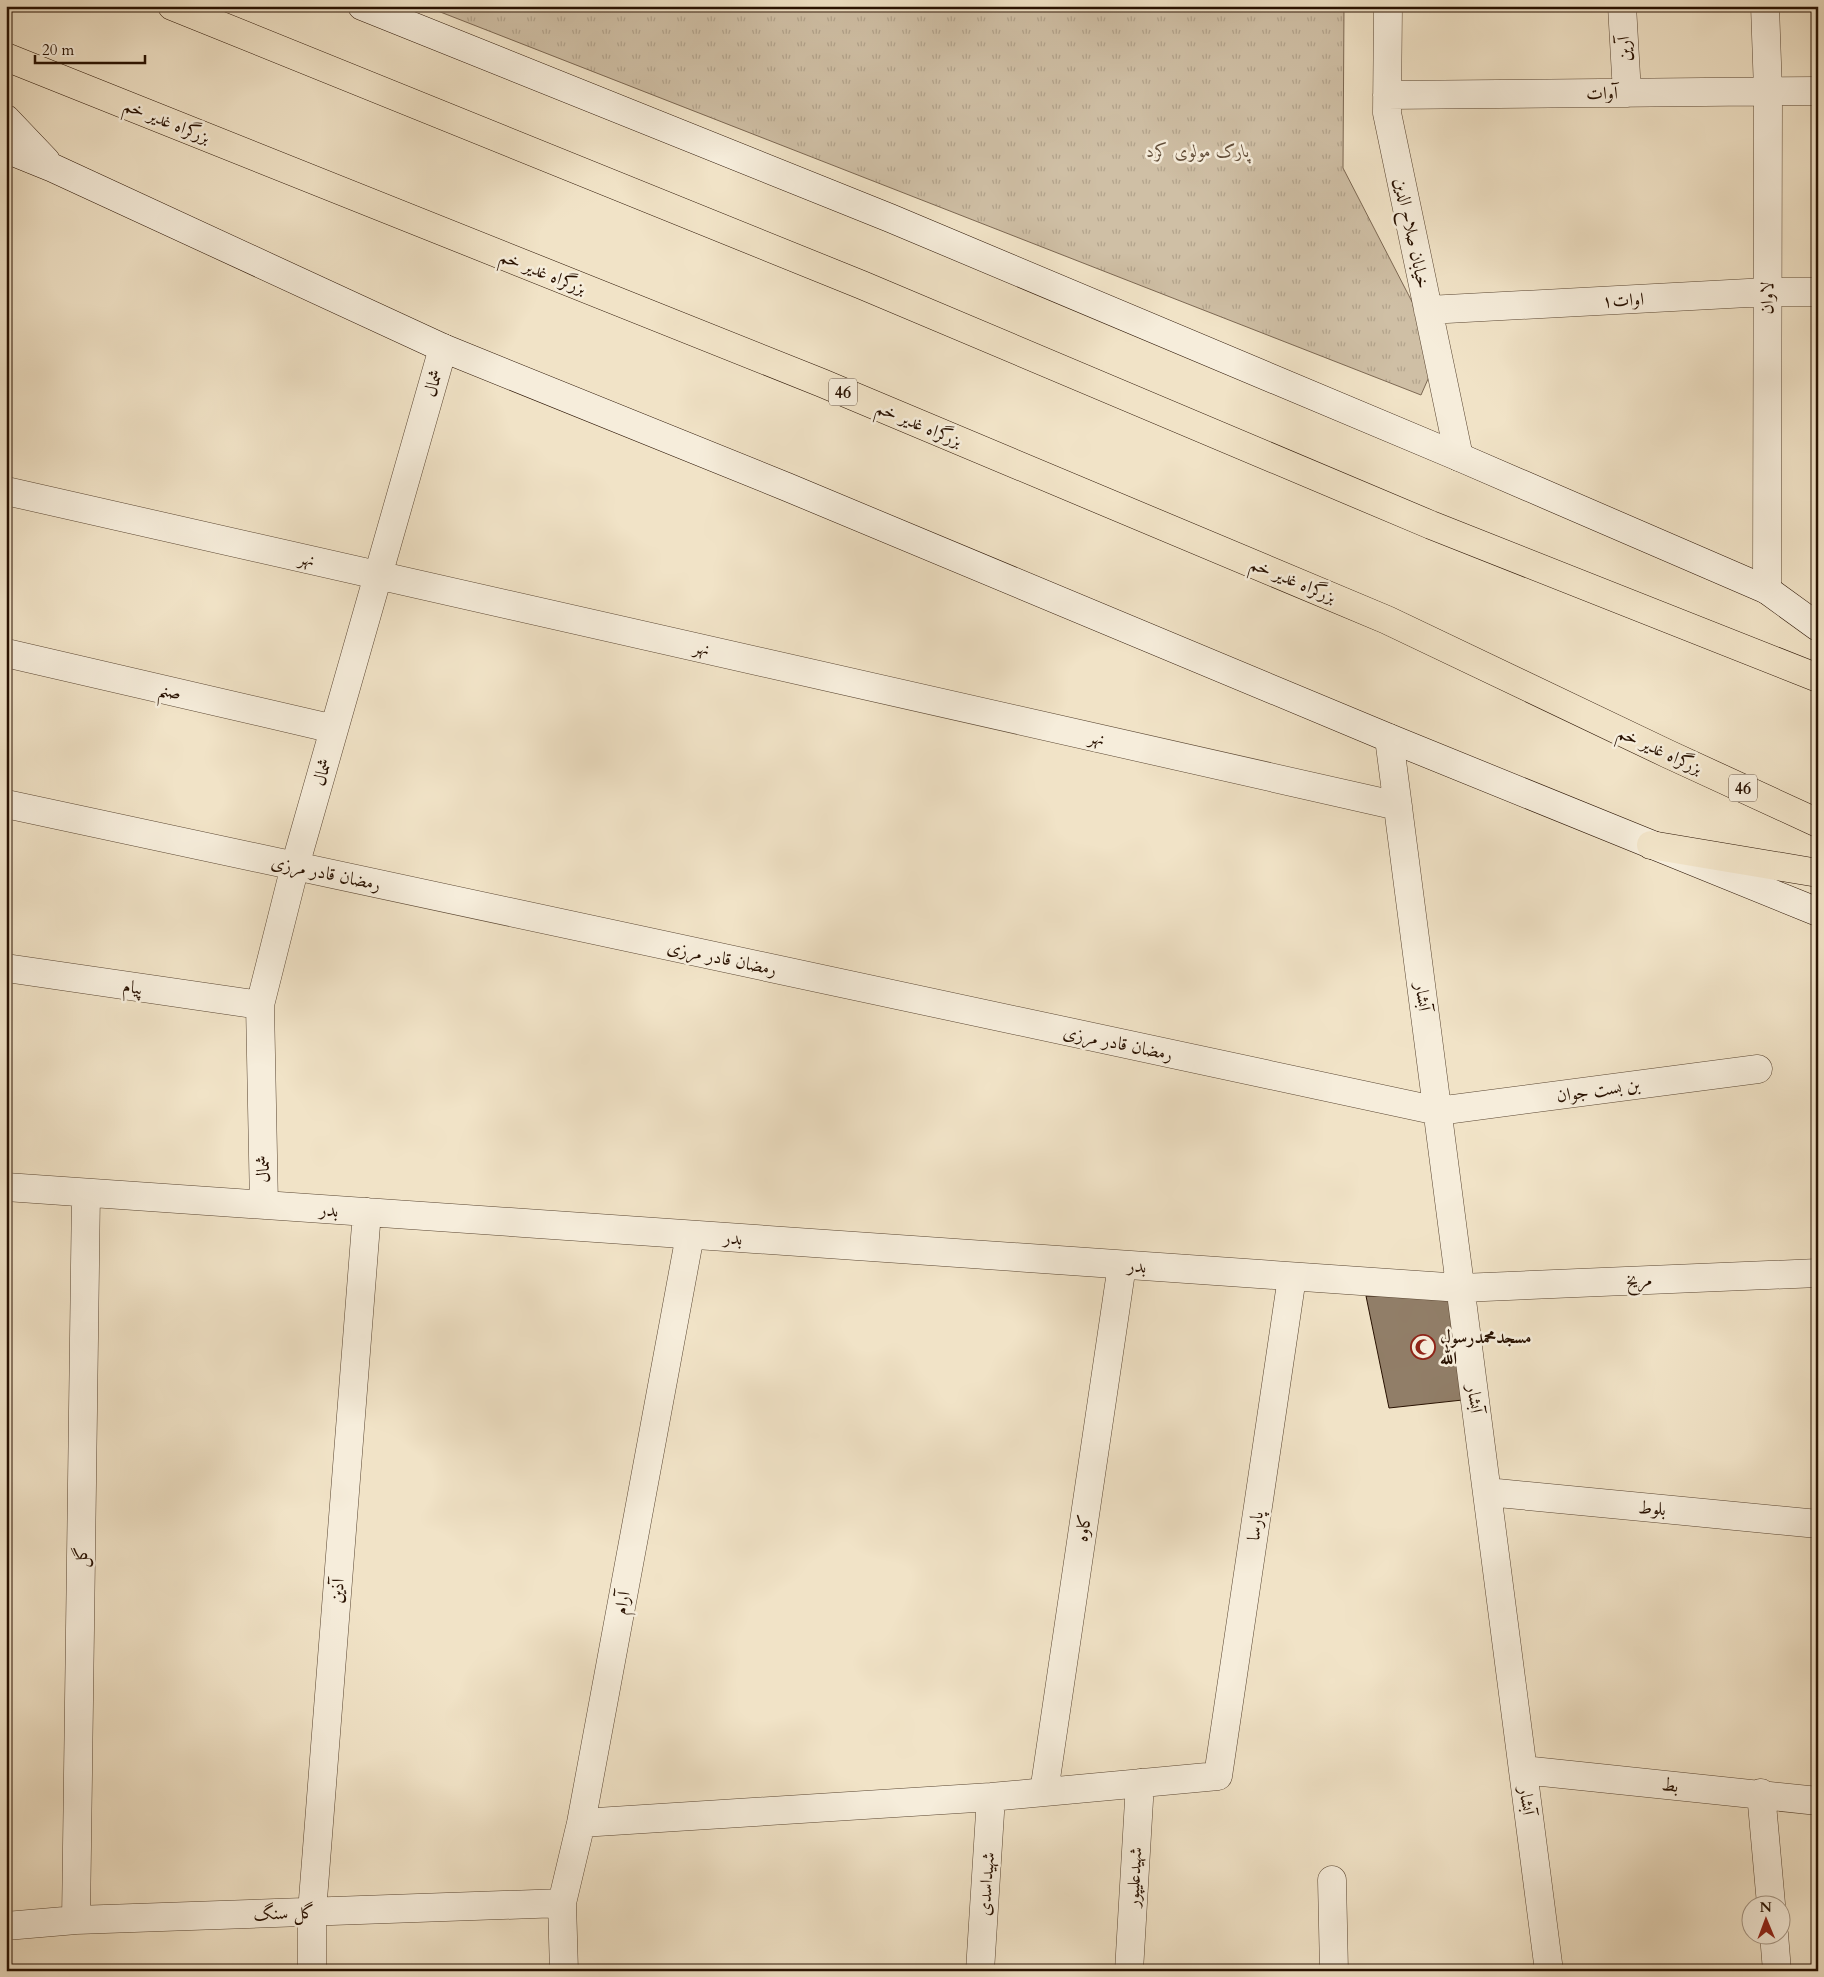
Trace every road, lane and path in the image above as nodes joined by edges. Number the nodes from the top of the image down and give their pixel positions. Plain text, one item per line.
1 (172, 6) edge
2 (362, 6) edge
3 (1388, 6) edge
4 (1622, 6) edge
5 (1764, 6) edge
6 (6, 57) edge
7 (1768, 91) junction
8 (1818, 91) edge
9 (1627, 93) junction
10 (1387, 95) junction
11 (6, 119) edge
12 (6, 149) edge
13 (53, 168) junction
14 (1767, 292) junction
15 (1818, 292) edge
16 (1428, 310) junction
17 (443, 348) junction
18 (1458, 458) junction
19 (6, 491) edge
20 (379, 575) junction
21 (1767, 590) junction
22 (1818, 627) edge
23 (6, 653) edge
24 (1818, 678) edge
25 (334, 729) junction
26 (1389, 738) junction
27 (6, 804) edge
28 (1398, 806) junction
29 (1818, 823) edge
30 (1651, 844) junction
31 (295, 866) junction
32 (1818, 873) edge
33 (1818, 912) edge
34 (6, 968) edge
35 (260, 1005) junction
36 (1758, 1069) dead end
37 (1438, 1111) junction
38 (6, 1187) edge
39 (86, 1193) junction
40 (264, 1205) junction
41 (367, 1212) junction
42 (690, 1235) junction
43 (1122, 1265) junction
44 (1818, 1273) edge
45 (1292, 1277) junction
46 (1460, 1288) junction
47 (1487, 1492) junction
48 (1818, 1524) edge
49 (1523, 1770) junction
50 (1140, 1783) junction
51 (1044, 1792) junction
52 (1761, 1794) junction
53 (991, 1797) junction
54 (1818, 1800) edge
55 (581, 1823) junction
56 (1332, 1880) dead end
57 (1770, 1894) edge
58 (562, 1903) junction
59 (312, 1912) junction
60 (76, 1920) junction
61 (6, 1926) edge
62 (1775, 1944) edge
63 (312, 1971) edge
64 (564, 1971) edge
65 (980, 1971) edge
66 (1129, 1971) edge
67 (1334, 1971) edge
68 (1549, 1971) edge
69 (1777, 1971) edge

1 - 24 highway
2 - 18 street
3 - 10 street, خیابان صلاح الدین
4 - 9 street, آرین
5 - 7 street, لاوان
6 - 29 highway, بزرگراه غدیر خم / 46
7 - 8 street, آوات
7 - 9 street, آوات
7 - 14 street, لاوان
9 - 10 street, آوات
10 - 16 street, خیابان صلاح الدین
11 - 13 street
12 - 13 street
13 - 17 street
14 - 15 street, اوات۱
14 - 16 street, اوات۱
14 - 21 street, لاوان
16 - 18 street, خیابان صلاح الدین
17 - 20 street, شمال
17 - 26 street
18 - 21 street
19 - 20 street, نهر
20 - 25 street, شمال
20 - 28 street, نهر
21 - 22 street
23 - 25 street, صنم
25 - 31 street, شمال
26 - 28 street, آبشار
26 - 30 street
27 - 31 street, رمضان قادر مرزی
28 - 37 street, آبشار
30 - 32 highway
30 - 33 street
31 - 35 street, شمال
31 - 37 street, رمضان قادر مرزی
34 - 35 street, پیام
35 - 40 street, شمال
36 - 37 street, بن بست جوان
37 - 46 street, آبشار
38 - 39 street, بدر
39 - 40 street, بدر
39 - 60 street, گل
40 - 41 street, بدر
41 - 42 street, بدر
41 - 59 street, آذین
42 - 43 street, بدر
42 - 55 street, آرام
43 - 45 street, بدر
43 - 51 street, کاوه
44 - 46 street, مریخ
45 - 46 street, بدر
45 - 50 street, پارسا
46 - 47 street, آبشار
47 - 48 street, بلوط
47 - 49 street, آبشار
49 - 52 street, بط
49 - 68 street, آبشار
50 - 51 street
50 - 66 street, شهیدعلیپور
51 - 53 street
52 - 54 street, بط
52 - 57 street
53 - 55 street
53 - 65 street, شهیداسدی
55 - 58 street, آرام
56 - 67 street
58 - 59 street, گل سنگ
58 - 64 street, آرام
59 - 60 street, گل سنگ
59 - 63 street, آذین
60 - 61 street, گل سنگ
62 - 69 street

